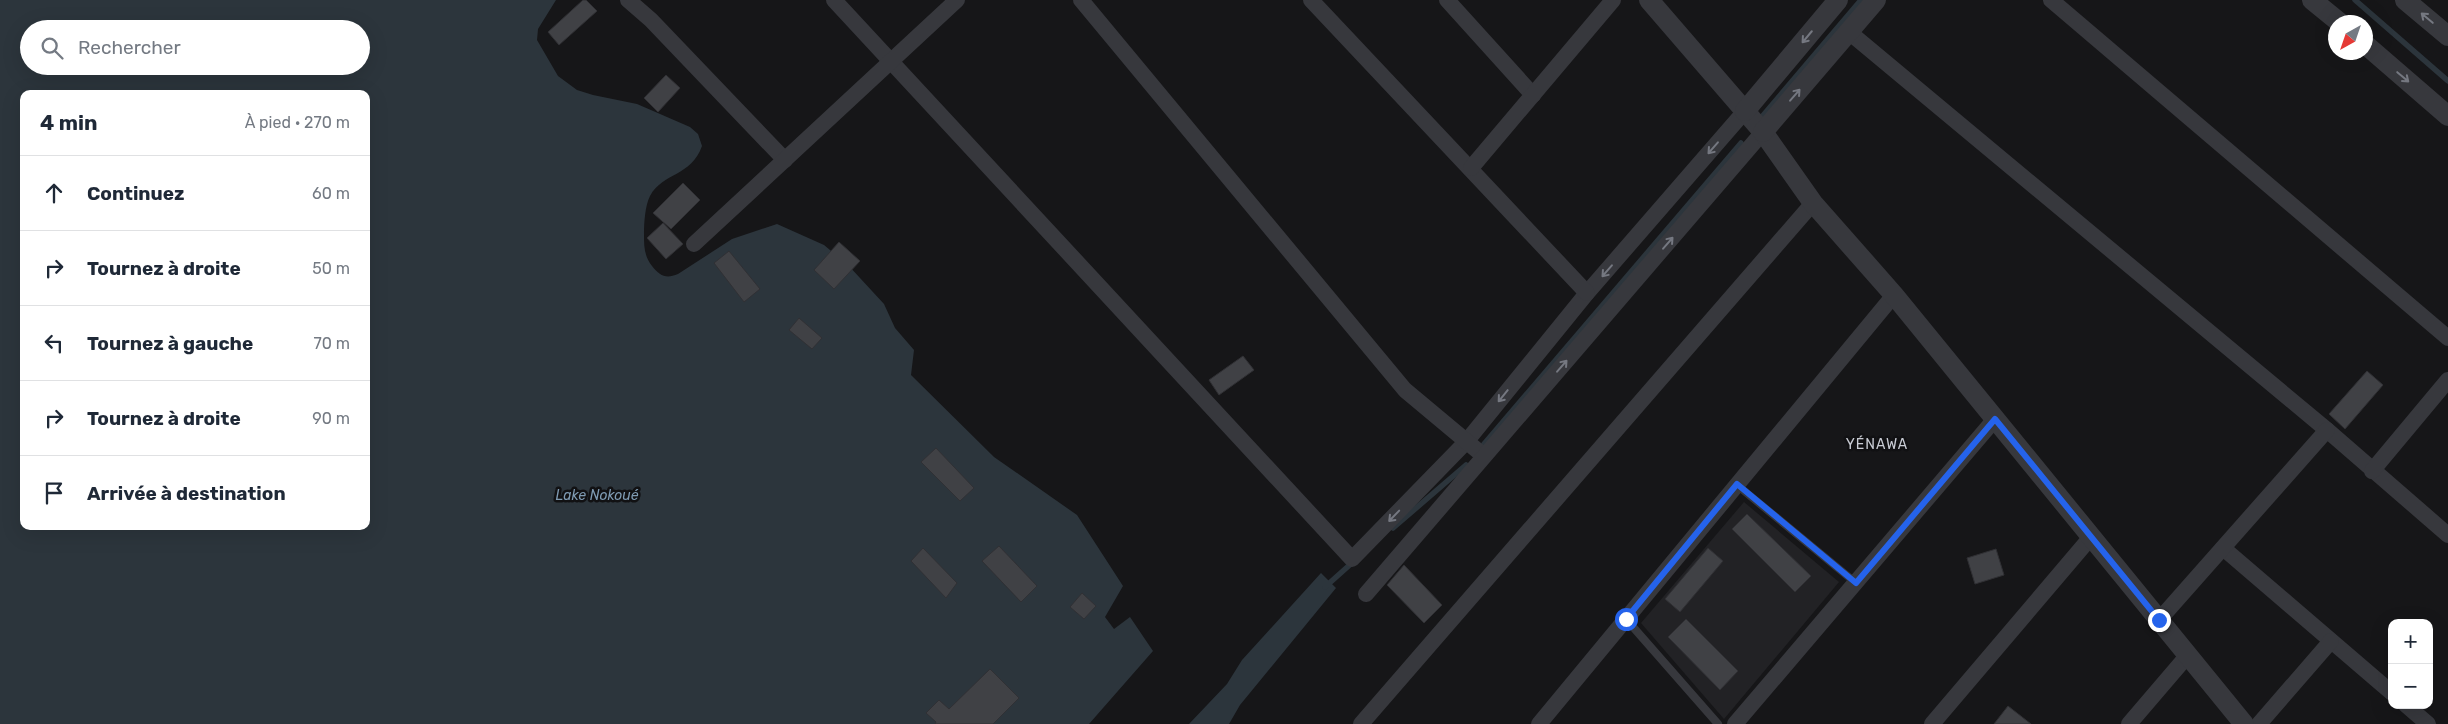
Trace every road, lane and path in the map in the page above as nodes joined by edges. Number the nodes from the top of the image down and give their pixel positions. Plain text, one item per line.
1 (628, 0) edge
2 (834, 0) edge
3 (957, 0) edge
4 (1081, 0) edge
5 (1312, 0) edge
6 (1446, 0) edge
7 (1613, 0) edge
8 (1649, 0) edge
9 (1838, 0) edge
10 (1876, 0) edge
11 (2051, 0) edge
12 (2312, 0) edge
13 (2405, 0) edge
14 (2330, 15) edge
15 (1849, 32) junction
16 (2448, 36) edge
17 (2373, 51) edge
18 (892, 61) junction
19 (1533, 95) junction
20 (1745, 111) junction
21 (2448, 116) edge
22 (1763, 132) junction
23 (785, 160) junction
24 (1471, 168) junction
25 (1813, 203) junction
26 (694, 244) dead end
27 (1587, 293) junction
28 (1894, 295) junction
29 (2448, 338) edge
30 (2448, 380) edge
31 (1995, 419) junction
32 (2327, 430) junction
33 (1466, 442) junction
34 (1484, 456) junction
35 (2372, 472) junction
36 (1737, 484) junction
37 (2448, 535) edge
38 (2091, 537) junction
39 (2223, 548) junction
40 (1856, 583) junction
41 (1366, 594) dead end
42 (1626, 619) junction
43 (2159, 620) junction
44 (2331, 640) junction
45 (2188, 655) junction
46 (2388, 690) edge
47 (2411, 709) edge
48 (1361, 724) edge
49 (1539, 724) edge
50 (1718, 724) edge
51 (1736, 724) edge
52 (1932, 724) edge
53 (2129, 724) edge
54 (2244, 724) edge
55 (2258, 724) edge
56 (2428, 724) edge

1 - 23 street
2 - 18 street
3 - 18 street
4 - 33 street
5 - 24 street
6 - 19 street
7 - 19 street
8 - 20 street
9 -> 20 street
10 - 15 street
11 - 29 street
12 - 14 street
16 -> 13 street
22 -> 15 street
15 - 32 street
17 -> 21 street
18 - 23 street
33 -> 18 street
19 - 24 street
20 - 22 street
20 -> 27 street
22 - 25 street
34 -> 22 street
23 - 26 street
24 - 27 street
25 - 28 street
25 - 48 street
27 -> 33 street
28 - 31 street
28 - 36 street
30 - 35 street
31 - 38 street
31 - 40 street
32 - 35 street
32 - 39 street
33 - 34 street
34 - 41 street
35 - 37 street
36 - 40 lane
36 - 42 street
38 - 43 street
38 - 52 street
39 - 43 street
39 - 44 street
40 - 51 street
42 - 49 street
42 - 50 lane
43 - 45 street
44 - 46 street
44 - 55 street
45 - 53 street
45 - 54 street
47 - 56 street

